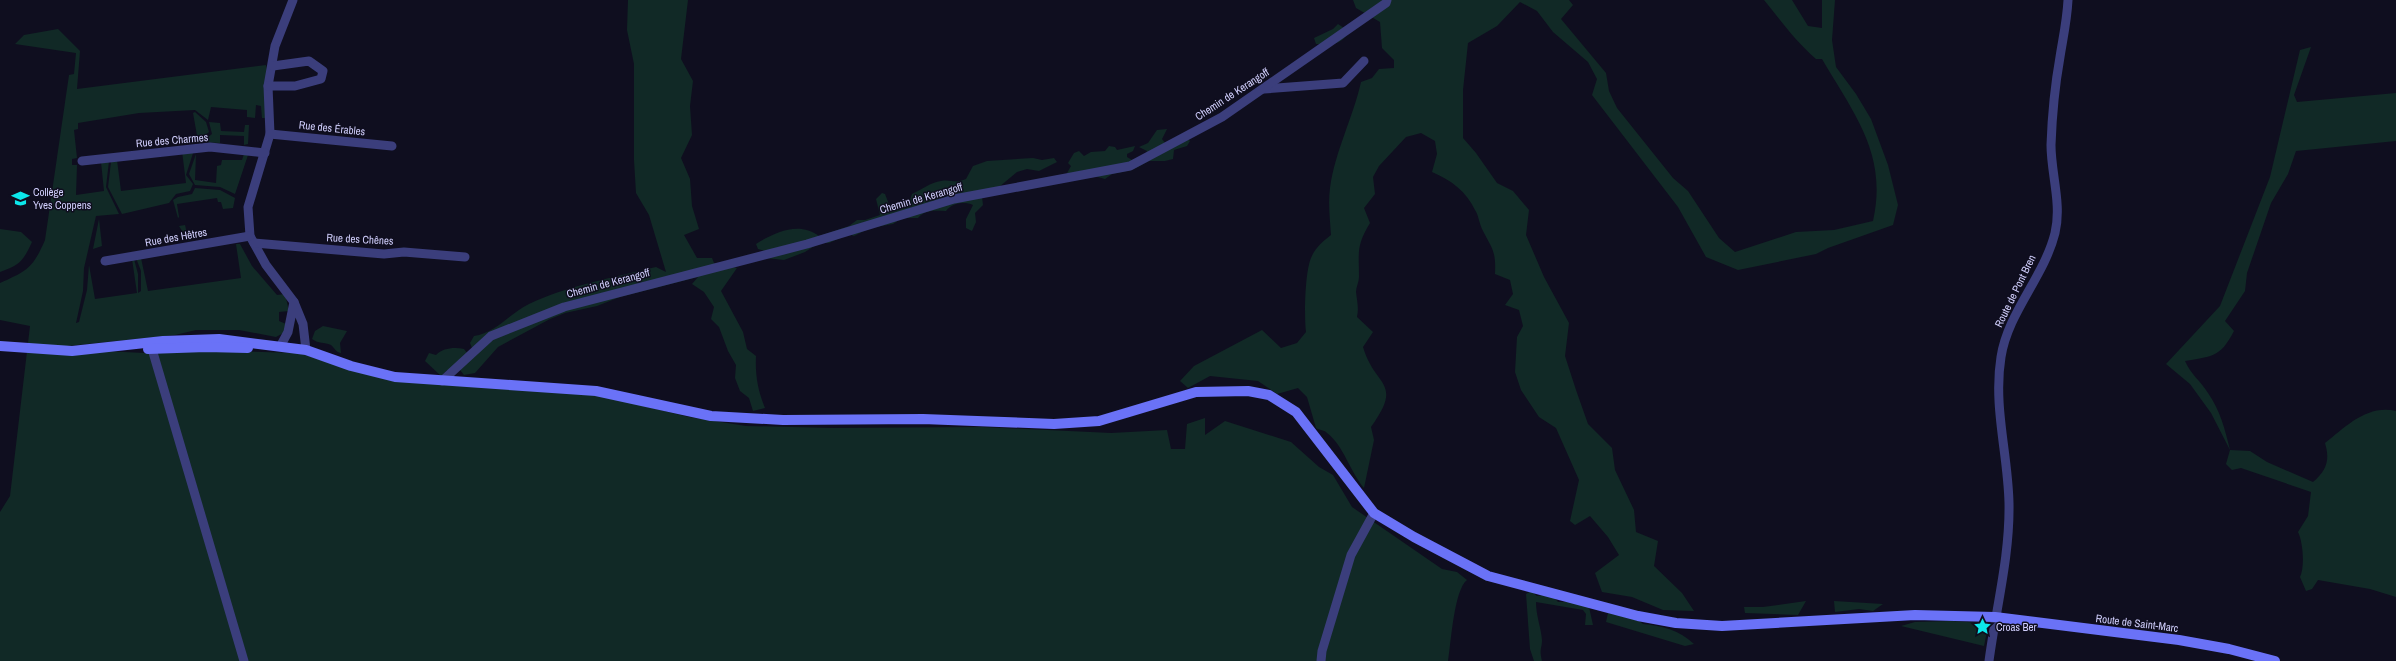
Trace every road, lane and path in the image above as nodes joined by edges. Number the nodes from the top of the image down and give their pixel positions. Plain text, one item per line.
1 (293, 0) edge
2 (1387, 0) edge
3 (2068, 0) edge
4 (1364, 61) dead end
5 (272, 66) junction
6 (268, 86) junction
7 (1263, 89) junction
8 (270, 134) junction
9 (392, 146) dead end
10 (265, 153) junction
11 (82, 161) dead end
12 (252, 240) junction
13 (466, 257) dead end
14 (106, 261) dead end
15 (294, 302) junction
16 (0, 346) edge
17 (281, 346) junction
18 (102, 348) junction
19 (152, 349) junction
20 (306, 350) junction
21 (442, 380) junction
22 (1374, 513) junction
23 (1995, 616) junction
24 (244, 661) edge
25 (1322, 661) edge
26 (1989, 661) edge
27 (2274, 661) edge

1 - 5 street
2 - 7 street, Chemin de Kerangoff
3 - 23 street, Route de Pont Bren
4 - 7 street
5 - 6 street
5 - 6 street
6 - 8 street
7 - 21 street, Chemin de Kerangoff
8 - 9 street, Rue des Érables
8 - 10 street
10 - 11 street, Rue des Charmes
10 - 12 street
12 - 13 street, Rue des Chênes
12 - 14 street, Rue des Hêtres
12 - 15 street
15 - 17 street
15 - 20 street
16 - 18 street
17 - 18 street
17 - 20 street
18 - 19 street
19 - 20 street
19 - 24 street
20 - 21 street
21 - 22 street
22 - 23 street, Route de Saint-Marc
22 - 25 street
23 - 26 street, Route de Pont Bren
23 - 27 street, Route de Saint-Marc

